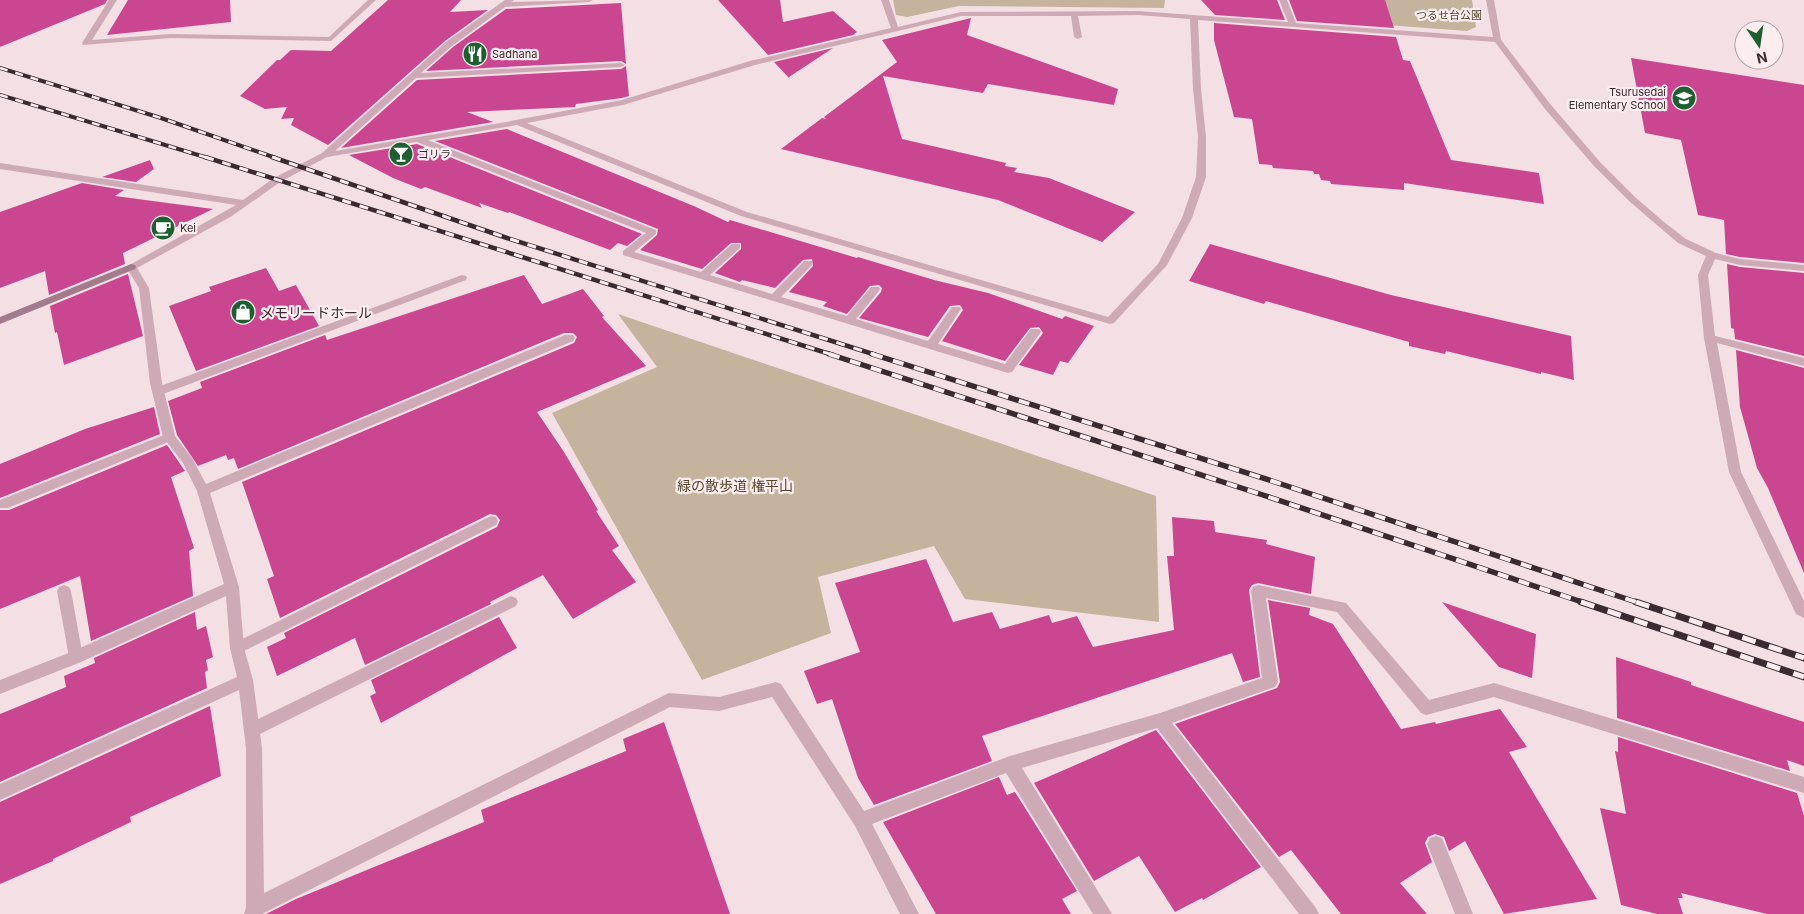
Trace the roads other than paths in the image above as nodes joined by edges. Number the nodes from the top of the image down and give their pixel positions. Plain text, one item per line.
1 (113, 0) edge
2 (372, 0) edge
3 (589, 0) edge
4 (885, 0) edge
5 (1283, 0) edge
6 (1490, 0) edge
7 (506, 2) edge
8 (1074, 13) junction
9 (1194, 17) junction
10 (1292, 23) junction
11 (895, 29) junction
12 (1078, 37) dead end
13 (1497, 40) junction
14 (621, 65) dead end
15 (412, 76) junction
16 (519, 123) junction
17 (420, 140) junction
18 (325, 155) junction
19 (0, 166) edge
20 (245, 203) junction
21 (736, 246) dead end
22 (1712, 255) junction
23 (808, 263) dead end
24 (131, 267) junction
25 (1804, 268) edge
26 (704, 276) junction
27 (462, 278) dead end
28 (875, 289) dead end
29 (774, 298) junction
30 (956, 308) dead end
31 (849, 320) junction
32 (0, 321) edge
33 (1035, 332) dead end
34 (569, 338) dead end
35 (1710, 338) junction
36 (930, 345) junction
37 (1804, 362) edge
38 (158, 391) junction
39 (169, 437) junction
40 (203, 491) junction
41 (3, 504) dead end
42 (491, 521) dead end
43 (232, 586) junction
44 (64, 591) dead end
45 (511, 602) dead end
46 (1804, 612) edge
47 (237, 648) junction
48 (76, 657) junction
49 (245, 680) junction
50 (0, 687) edge
51 (1160, 720) junction
52 (252, 730) junction
53 (1010, 764) junction
54 (1804, 785) edge
55 (0, 792) edge
56 (860, 820) junction
57 (1436, 844) dead end
58 (254, 910) edge
59 (910, 914) edge
60 (1103, 914) edge
61 (1310, 914) edge
62 (1464, 914) edge

1 - 2 street
3 - 7 street
4 - 11 street
5 - 10 street
6 - 13 street
7 - 15 street
8 - 9 street
8 - 11 street
8 - 12 street
9 - 10 street
9 - 16 street
10 - 13 street
11 - 16 street
13 - 22 street
14 - 15 street
15 - 18 street
16 - 17 street
17 - 18 street
17 - 26 street
18 - 20 street
19 - 20 street
20 - 24 street
21 - 26 street
22 - 25 street
22 - 35 street
23 - 29 street
24 - 32 street
24 - 38 street
26 - 29 street
27 - 38 street
28 - 31 street
29 - 31 street
30 - 36 street
31 - 36 street
33 - 36 street
34 - 40 street
35 - 37 street
35 - 46 street
38 - 39 street
39 - 40 street
39 - 41 street
40 - 43 street
42 - 47 street
43 - 47 street
43 - 48 street
44 - 48 street
45 - 52 street
47 - 49 street
48 - 50 street
49 - 52 street
49 - 55 street
51 - 53 street
51 - 54 street
51 - 61 street
52 - 58 street
53 - 56 street
53 - 60 street
56 - 58 street
56 - 59 street
57 - 62 street

